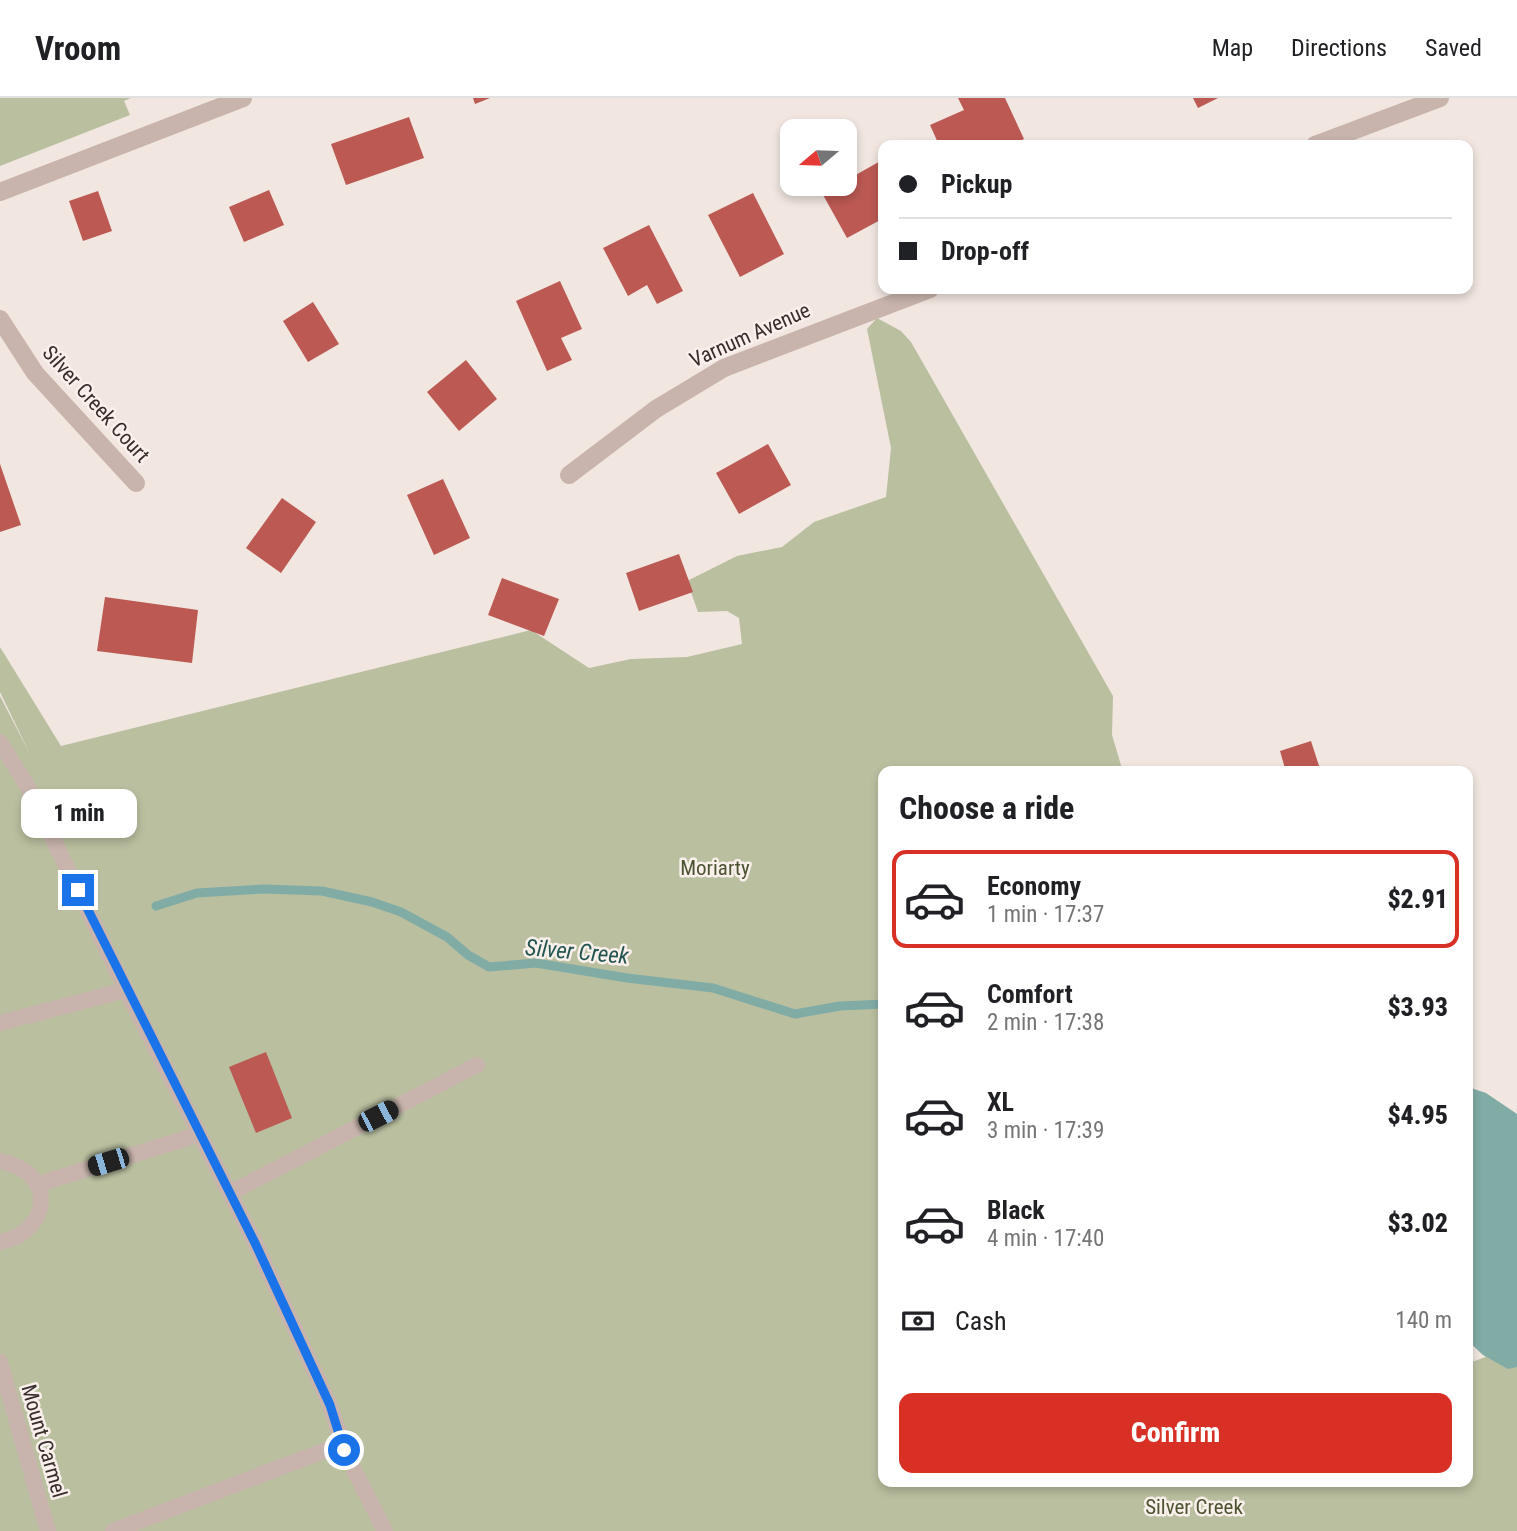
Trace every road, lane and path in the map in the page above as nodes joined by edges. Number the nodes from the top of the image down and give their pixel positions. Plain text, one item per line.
1 (243, 98) edge
2 (1440, 98) edge
3 (1328, 140) edge
4 (0, 192) edge
5 (917, 294) edge
6 (0, 318) edge
7 (569, 475) dead end
8 (136, 483) dead end
9 (0, 743) edge
10 (126, 990) junction
11 (0, 1023) edge
12 (477, 1065) dead end
13 (200, 1134) junction
14 (0, 1161) edge
15 (39, 1184) junction
16 (230, 1193) junction
17 (0, 1242) edge
18 (0, 1362) edge
19 (342, 1444) junction
20 (48, 1531) edge
21 (113, 1531) edge
22 (385, 1531) edge

1 - 4 street
2 - 3 street
5 - 7 street, Varnum Avenue
6 - 8 street, Silver Creek Court
9 - 10 lane
10 - 11 lane
10 - 13 lane
12 - 16 lane
13 - 15 lane
13 - 16 lane
14 - 15 lane
15 - 17 lane
16 - 19 lane
18 - 20 lane, Mount Carmel
19 - 21 lane
19 - 22 lane

